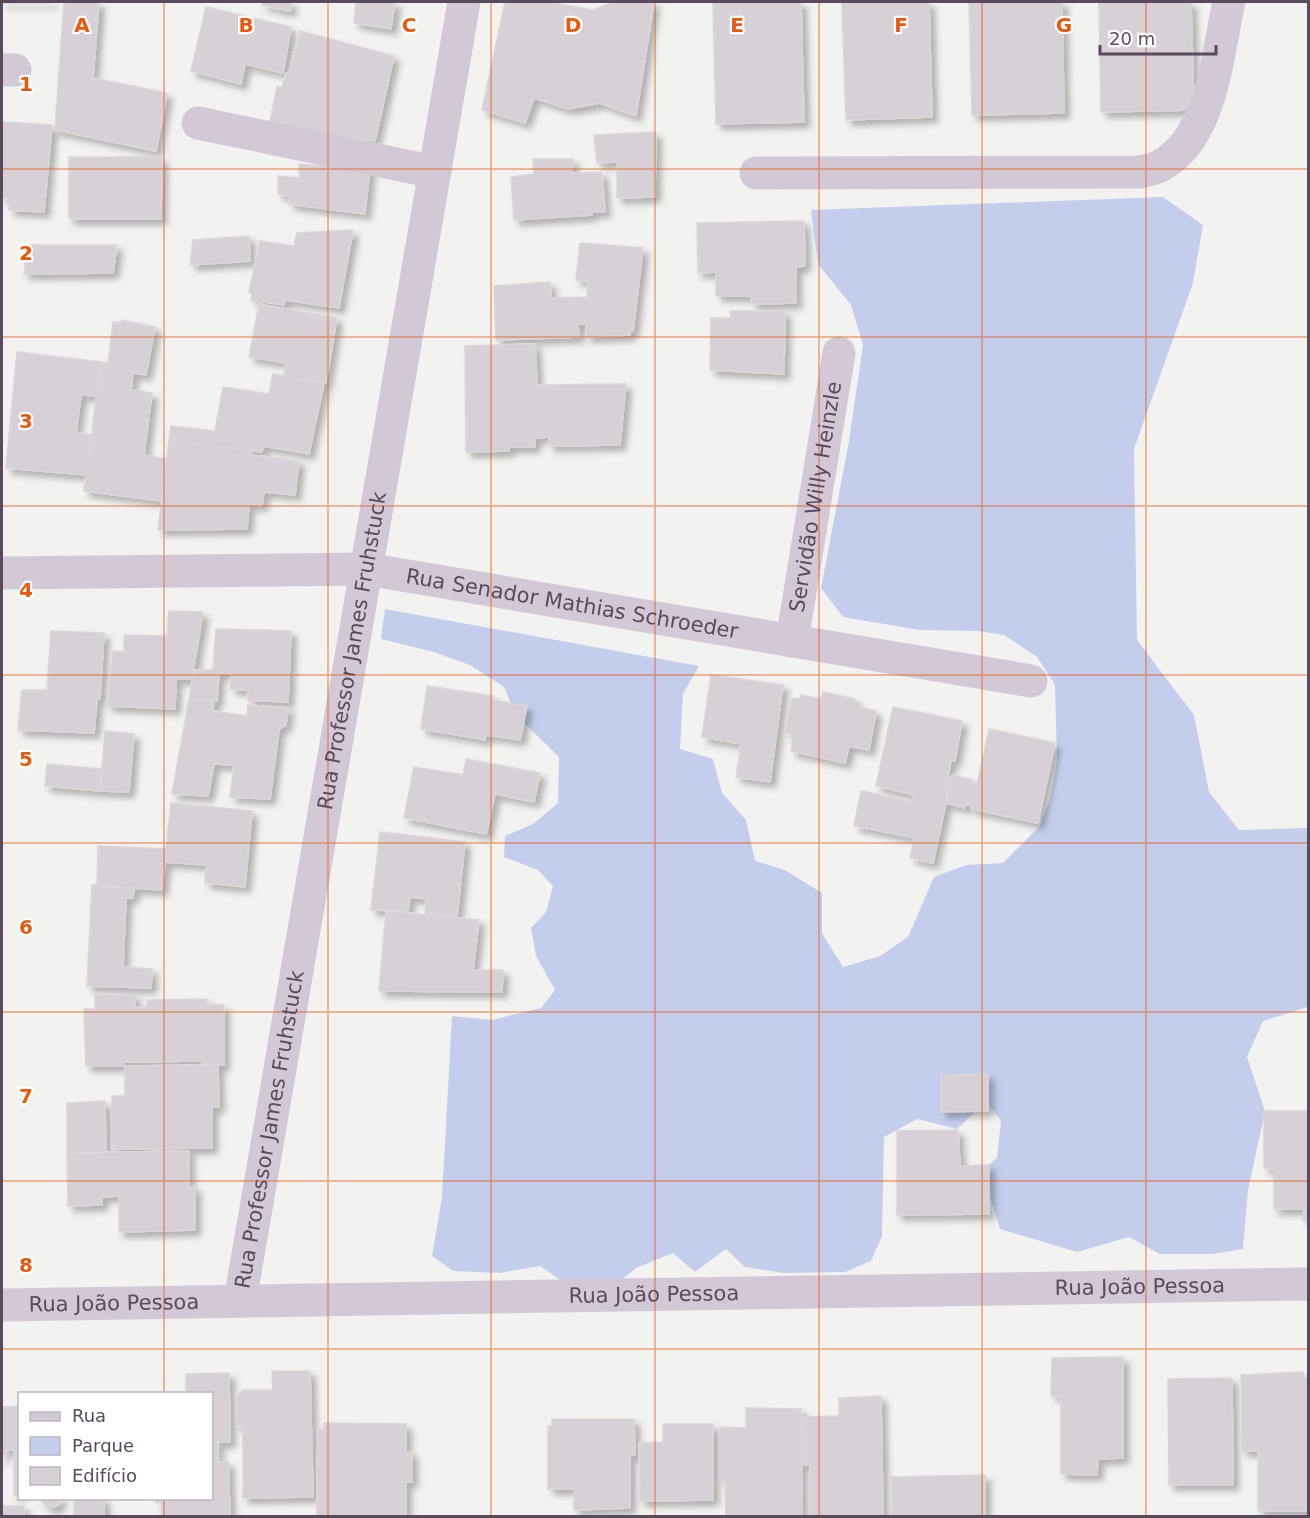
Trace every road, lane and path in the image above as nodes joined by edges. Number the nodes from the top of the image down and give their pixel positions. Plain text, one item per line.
1 (464, 2) edge
2 (1229, 2) edge
3 (198, 123) dead end
4 (435, 171) junction
5 (756, 173) dead end
6 (839, 353) dead end
7 (366, 569) junction
8 (2, 573) edge
9 (792, 641) junction
10 (1030, 681) dead end
11 (1308, 1284) edge
12 (240, 1301) junction
13 (2, 1305) edge

1 - 4 street, Rua Professor James Fruhstuck
2 - 5 street
3 - 4 street
4 - 7 street, Rua Professor James Fruhstuck
6 - 9 street, Servidão Willy Heinzle
7 - 8 street, Rua Senador Mathias Schroeder
7 - 9 street, Rua Senador Mathias Schroeder
7 - 12 street, Rua Professor James Fruhstuck
9 - 10 street, Rua Senador Mathias Schroeder
11 - 12 street, Rua João Pessoa
12 - 13 street, Rua João Pessoa

